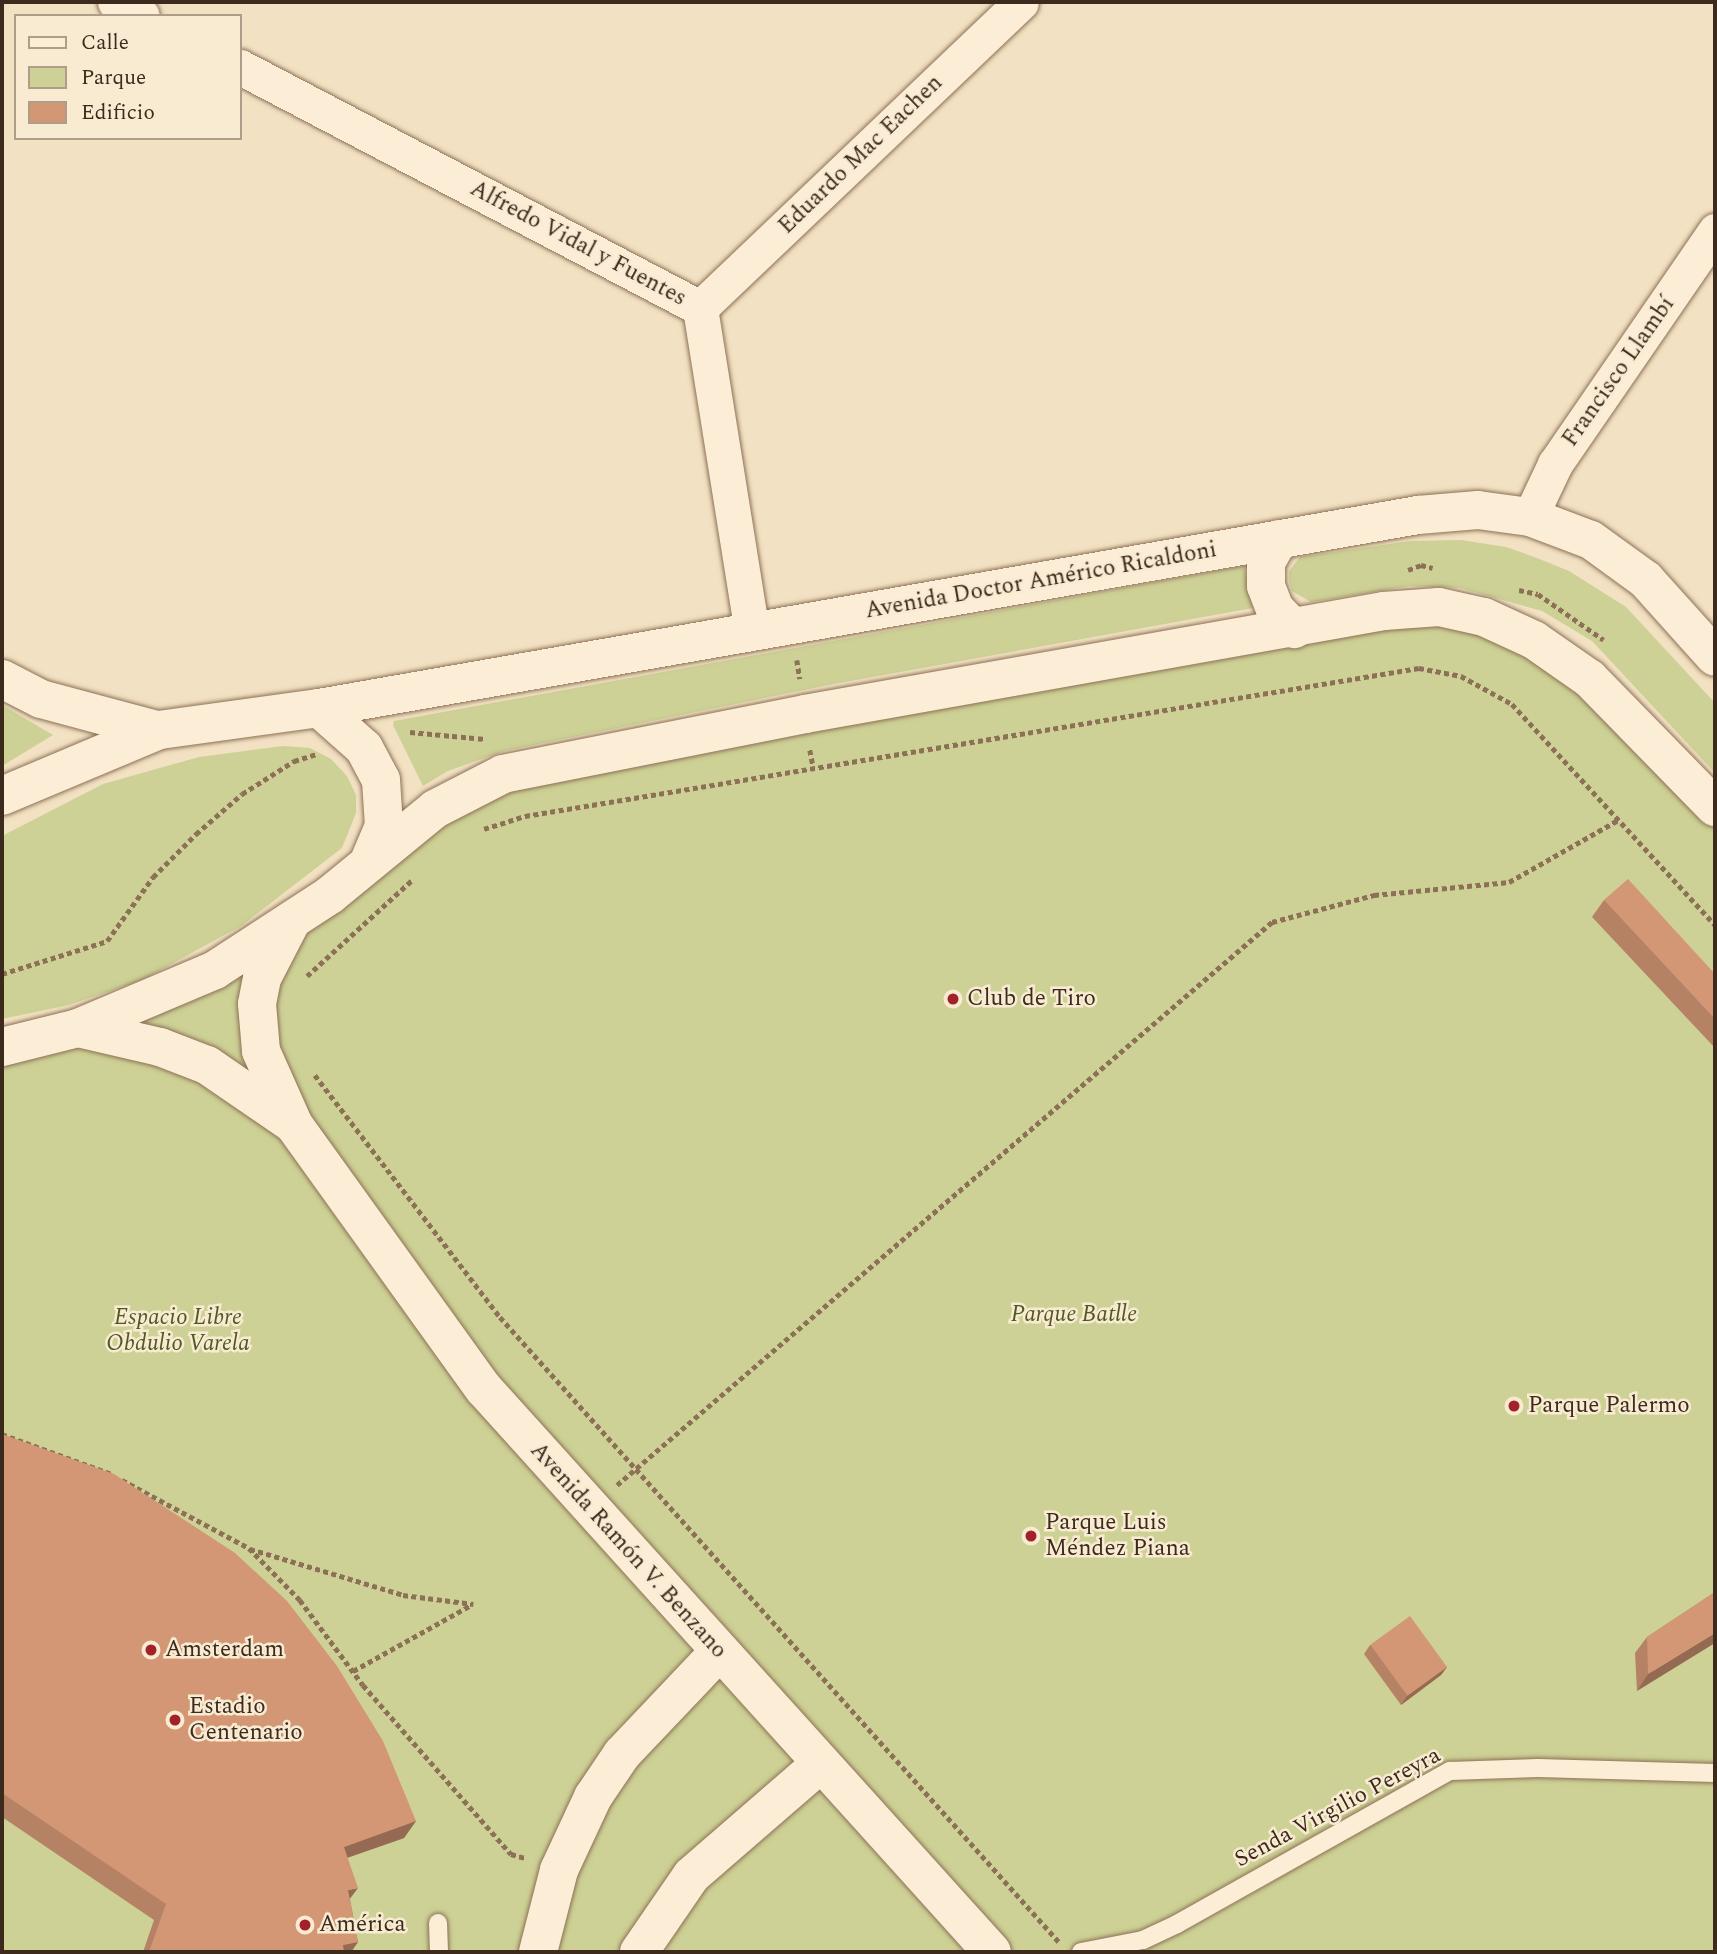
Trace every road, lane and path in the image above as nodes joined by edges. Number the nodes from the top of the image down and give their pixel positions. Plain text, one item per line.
1 (115, 2) edge
2 (1021, 2) edge
3 (138, 14) edge
4 (242, 68) edge
5 (1715, 231) edge
6 (700, 308) junction
7 (1530, 517) junction
8 (1279, 539) junction
9 (1294, 629) junction
10 (752, 631) junction
11 (1711, 644) edge
12 (2, 679) edge
13 (319, 708) junction
14 (159, 730) junction
15 (2, 796) edge
16 (1715, 807) edge
17 (1618, 820) junction
18 (476, 831) dead end
19 (369, 861) junction
20 (419, 874) dead end
21 (293, 919) junction
22 (1715, 925) edge
23 (300, 982) dead end
24 (78, 1028) junction
25 (2, 1047) edge
26 (314, 1073) dead end
27 (294, 1125) junction
28 (2, 1434) edge
29 (637, 1467) junction
30 (590, 1508) junction
31 (249, 1548) junction
32 (718, 1653) junction
33 (353, 1671) junction
34 (820, 1764) junction
35 (1715, 1773) edge
36 (559, 1870) junction
37 (438, 1923) dead end
38 (439, 1952) edge
39 (538, 1952) edge
40 (639, 1952) edge
41 (992, 1952) edge
42 (1068, 1952) edge
43 (1081, 1952) edge

1 - 3 street
2 - 6 street, Eduardo Mac Eachen
4 - 6 street, Alfredo Vidal y Fuentes
5 - 7 street, Francisco Llambí
6 - 10 street, Alfredo Vidal y Fuentes
7 - 8 street, Avenida Doctor Américo Ricaldoni
7 - 11 street, Avenida Doctor Américo Ricaldoni
8 - 9 street
8 - 10 street, Avenida Doctor Américo Ricaldoni
9 - 16 street
9 - 19 street
10 - 13 street, Avenida Doctor Américo Ricaldoni
12 - 14 street
13 - 14 street, Avenida Doctor Américo Ricaldoni
13 - 19 street
14 - 15 street, Avenida Doctor Américo Ricaldoni
17 - 18 path
17 - 22 path
17 - 29 path
19 - 21 street
20 - 23 path
21 - 24 street
21 - 27 street, Avenida Ramón V. Benzano
24 - 25 street
24 - 27 street, Avenida Ramón V. Benzano
26 - 29 path
27 - 30 street, Avenida Ramón V. Benzano
28 - 31 path
29 - 30 path
29 - 42 path
30 - 32 street, Avenida Ramón V. Benzano
31 - 33 path
31 - 33 path
32 - 34 street, Avenida Ramón V. Benzano
32 - 36 street
33 - 36 path
34 - 40 street
34 - 41 street, Avenida Ramón V. Benzano
35 - 43 lane, Senda Virgilio Pereyra
36 - 39 street
37 - 38 lane

